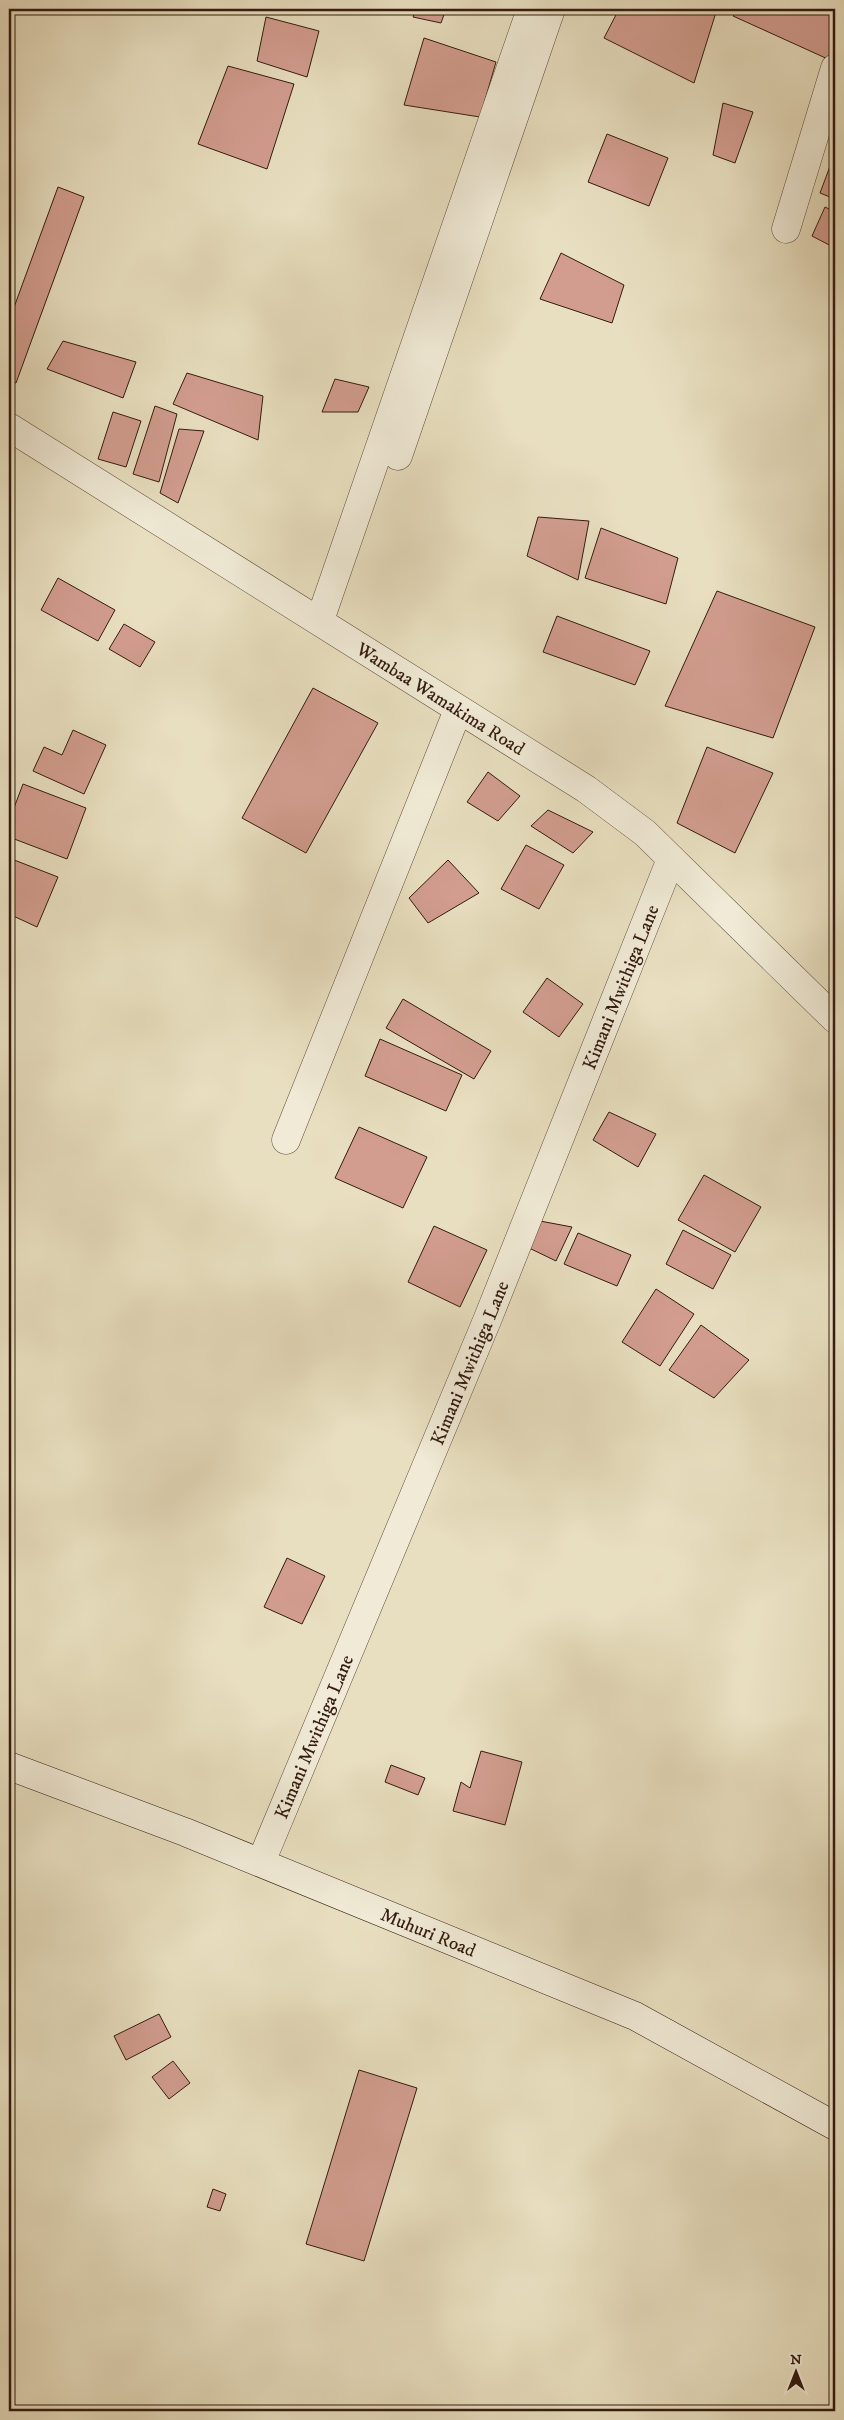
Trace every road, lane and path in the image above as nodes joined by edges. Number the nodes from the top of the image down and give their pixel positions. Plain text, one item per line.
1 (531, 9) edge
2 (551, 9) edge
3 (835, 68) edge
4 (786, 229) dead end
5 (9, 427) edge
6 (398, 456) dead end
7 (320, 620) junction
8 (458, 710) junction
9 (671, 859) junction
10 (835, 1019) edge
11 (286, 1140) dead end
12 (9, 1766) edge
13 (261, 1862) junction
14 (835, 2126) edge

1 - 7 street
2 - 6 street
3 - 4 street
5 - 7 street, Wambaa Wamakima Road
7 - 8 street, Wambaa Wamakima Road
8 - 9 street, Wambaa Wamakima Road
8 - 11 street
9 - 10 street, Wambaa Wamakima Road
9 - 13 street, Kimani Mwithiga Lane
12 - 13 street, Muhuri Road
13 - 14 street, Muhuri Road

